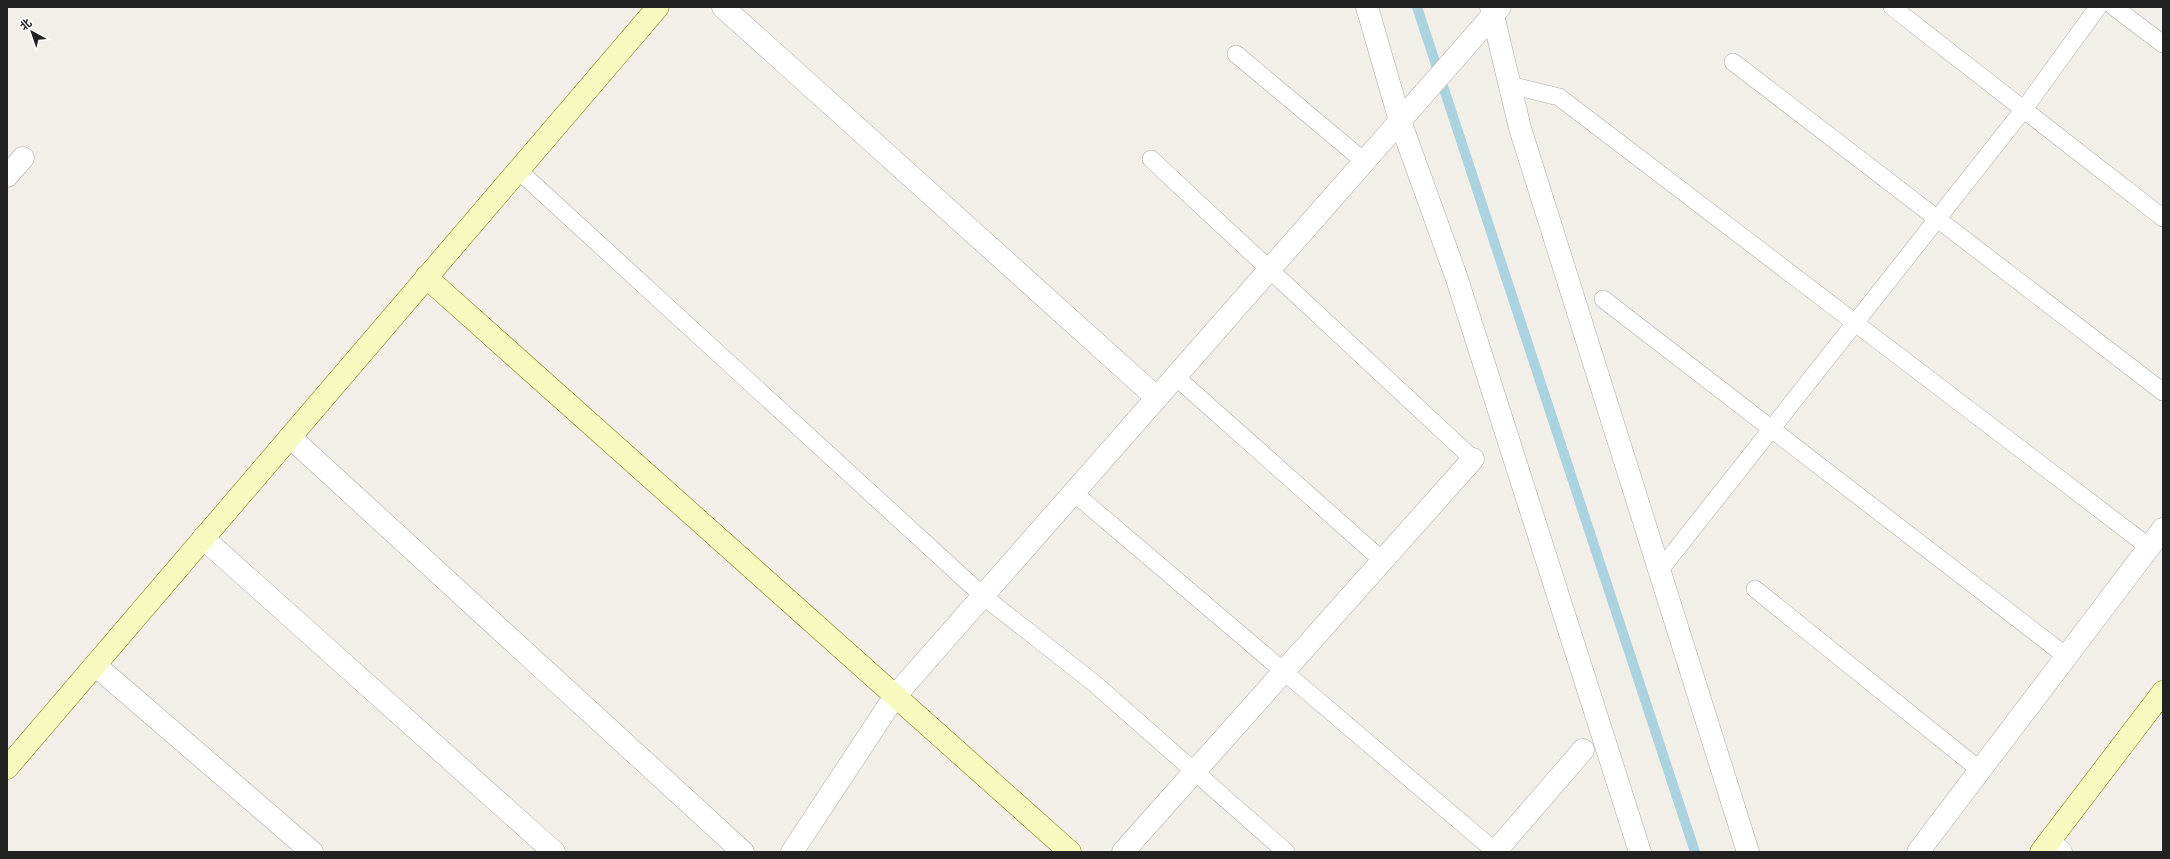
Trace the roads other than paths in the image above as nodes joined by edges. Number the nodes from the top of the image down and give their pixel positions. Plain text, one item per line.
1 (658, 7) edge
2 (723, 7) edge
3 (1367, 7) edge
4 (1892, 7) edge
5 (2098, 7) edge
6 (2114, 7) edge
7 (1495, 9) edge
8 (2163, 44) edge
9 (1236, 54) dead end
10 (1733, 62) dead end
11 (1510, 85) junction
12 (2024, 109) junction
13 (1404, 116) junction
14 (23, 158) dead end
15 (1151, 159) dead end
16 (1365, 162) junction
17 (518, 170) junction
18 (7, 176) edge
19 (1938, 218) junction
20 (2163, 218) edge
21 (1270, 269) junction
22 (426, 277) junction
23 (1603, 299) dead end
24 (1855, 323) junction
25 (1176, 377) junction
26 (2163, 392) edge
27 (1157, 398) junction
28 (1771, 429) junction
29 (290, 437) junction
30 (1473, 459) joint
31 (1074, 493) junction
32 (2163, 529) edge
33 (203, 538) junction
34 (2149, 547) junction
35 (1383, 561) junction
36 (1660, 570) junction
37 (1755, 590) dead end
38 (983, 596) junction
39 (2066, 656) junction
40 (94, 665) junction
41 (1284, 671) junction
42 (2163, 692) edge
43 (895, 696) junction
44 (1583, 750) dead end
45 (7, 768) edge
46 (1980, 770) junction
47 (1195, 771) junction
48 (2050, 849) edge
49 (312, 852) edge
50 (554, 852) edge
51 (743, 852) edge
52 (792, 852) edge
53 (1070, 852) edge
54 (1123, 852) edge
55 (1286, 852) edge
56 (1495, 852) edge
57 (1640, 852) edge
58 (1748, 852) edge
59 (1918, 852) edge

1 - 17 street
2 - 27 street
3 - 13 street
4 - 12 lane
5 - 12 lane
6 - 8 lane
7 - 11 street
7 - 13 street
9 - 16 lane
10 - 19 lane
11 - 24 lane
11 - 36 street
12 - 19 lane
12 - 20 lane
13 - 16 street
13 - 57 street
14 - 18 street
15 - 21 lane
16 - 21 street
17 - 22 street
17 - 38 lane
19 - 24 lane
19 - 26 lane
21 - 25 street
21 - 30 lane
22 - 29 street
22 - 43 street
23 - 28 lane
24 - 28 lane
24 - 34 lane
25 - 27 street
25 - 35 lane
27 - 31 street
28 - 36 lane
28 - 39 lane
29 - 33 street
29 - 51 street
30 - 35 street
31 - 38 street
31 - 41 lane
32 - 34 street
33 - 40 street
33 - 50 street
34 - 39 street
35 - 41 street
36 - 58 street
37 - 46 lane
38 - 43 street
38 - 47 lane
39 - 46 street
40 - 45 street
40 - 49 street
41 - 47 street
41 - 56 lane
42 - 48 street
43 - 52 street
43 - 53 street
44 - 56 street
46 - 59 street
47 - 54 street
47 - 55 lane

